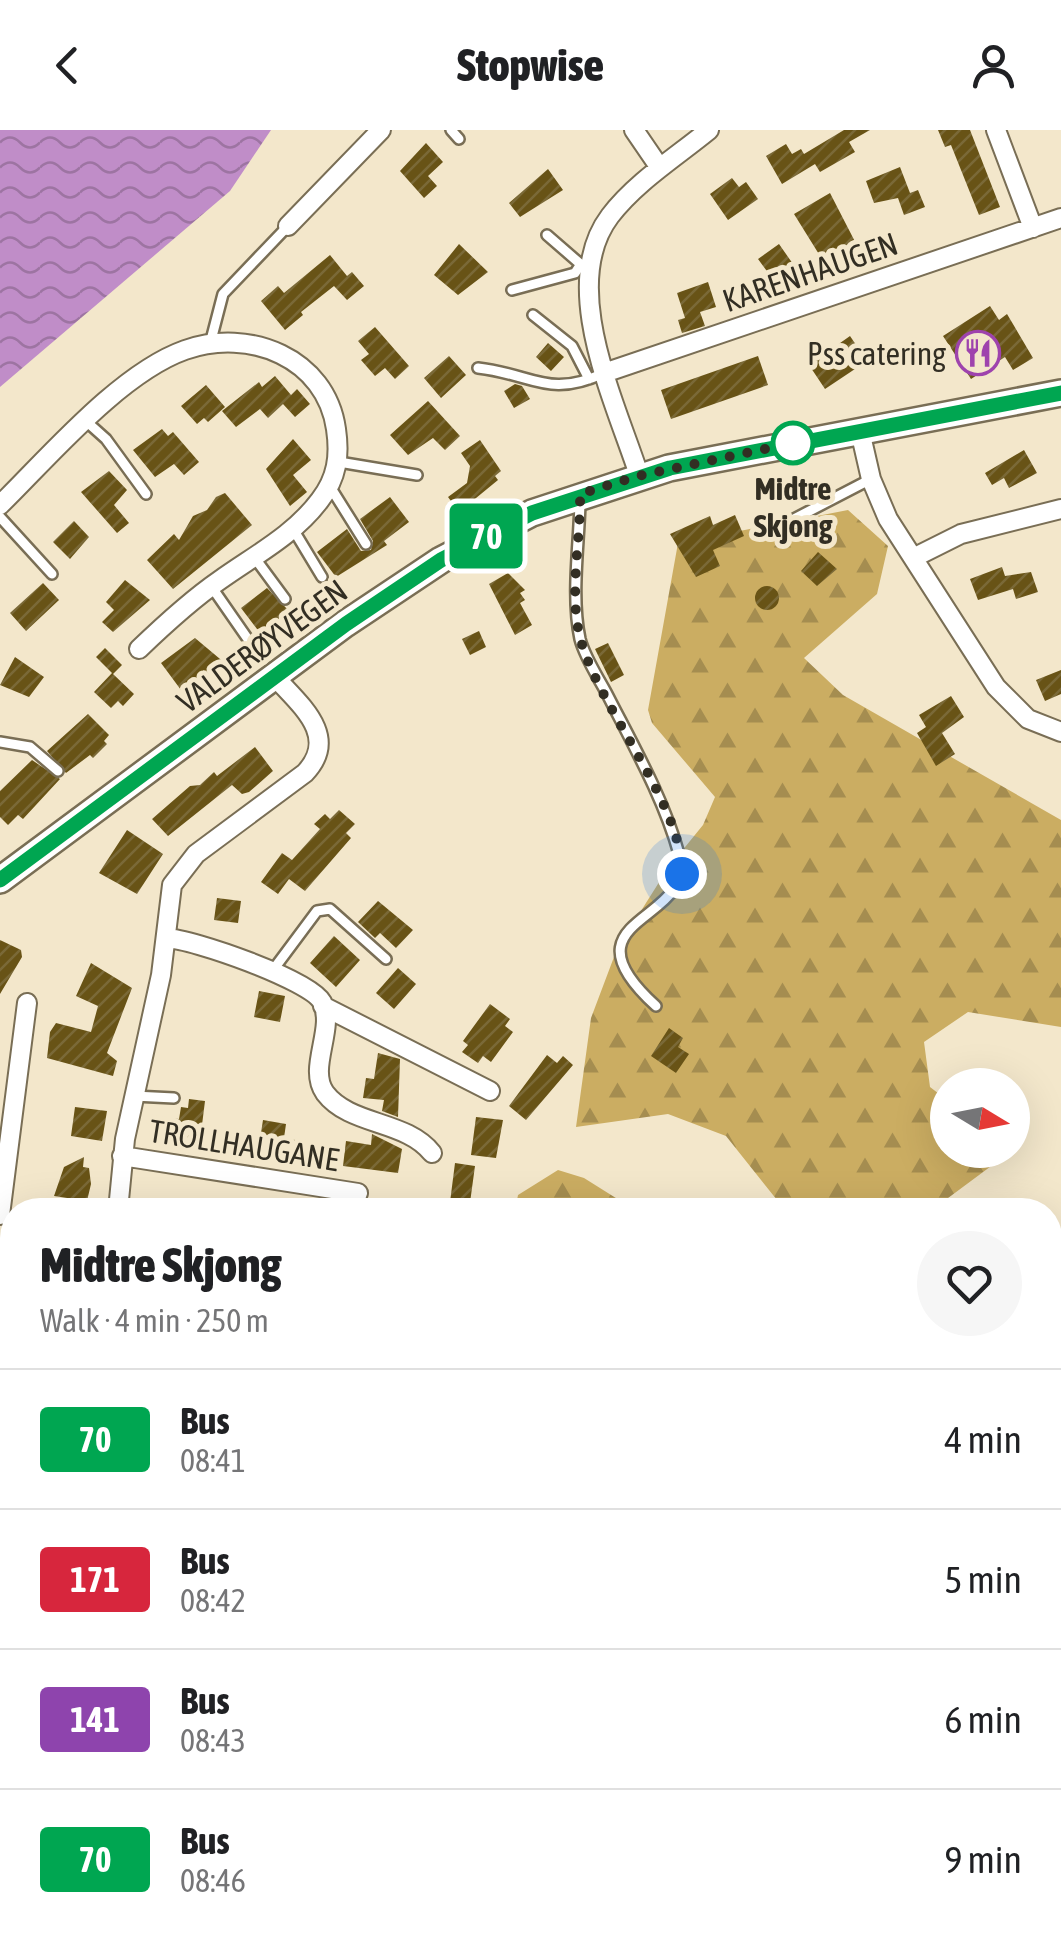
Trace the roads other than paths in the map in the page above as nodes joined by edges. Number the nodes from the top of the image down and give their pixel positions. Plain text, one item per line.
1 (381, 130) edge
2 (450, 130) edge
3 (634, 130) edge
4 (710, 130) edge
5 (996, 130) edge
6 (459, 139) dead end
7 (660, 168) junction
8 (1061, 218) edge
9 (288, 226) joint
10 (1033, 228) junction
11 (547, 235) dead end
12 (583, 268) junction
13 (512, 290) dead end
14 (533, 315) dead end
15 (210, 344) junction
16 (478, 368) dead end
17 (598, 376) junction
18 (1061, 393) edge
19 (87, 422) junction
20 (860, 431) junction
21 (339, 462) junction
22 (418, 475) dead end
23 (638, 476) junction
24 (871, 479) junction
25 (329, 485) junction
26 (146, 494) dead end
27 (580, 494) junction
28 (0, 505) edge
29 (1061, 509) edge
30 (0, 518) edge
31 (293, 529) junction
32 (765, 534) dead end
33 (366, 544) dead end
34 (254, 557) junction
35 (915, 558) junction
36 (52, 574) dead end
37 (322, 577) dead end
38 (211, 586) junction
39 (285, 599) dead end
40 (252, 645) dead end
41 (139, 649) dead end
42 (275, 676) junction
43 (1061, 732) edge
44 (0, 742) edge
45 (58, 771) dead end
46 (0, 880) edge
47 (166, 938) junction
48 (386, 959) dead end
49 (272, 972) junction
50 (27, 1003) dead end
51 (323, 1006) junction
52 (656, 1006) dead end
53 (490, 1090) dead end
54 (134, 1096) junction
55 (174, 1098) dead end
56 (432, 1153) dead end
57 (122, 1156) junction
58 (358, 1192) dead end
59 (2, 1198) edge
60 (119, 1198) edge

1 - 9 street
2 - 6 lane
3 - 7 street
4 - 7 street
5 - 10 street
7 - 12 street
8 - 10 street, KARENHAUGEN
9 - 15 lane
10 - 17 street, KARENHAUGEN
11 - 12 lane
12 - 13 lane
12 - 17 street
14 - 17 lane
15 - 19 street
15 - 21 street
16 - 17 lane
17 - 23 street
18 - 20 main road, VALDERØYVEGEN
19 - 26 lane
19 - 28 street
20 - 23 main road, VALDERØYVEGEN
20 - 24 street
21 - 22 lane
21 - 25 street
23 - 27 main road, VALDERØYVEGEN
24 - 32 lane
24 - 35 street
25 - 31 street
25 - 33 lane
27 - 42 main road, VALDERØYVEGEN
27 - 52 lane
29 - 35 street
30 - 36 lane
31 - 34 street
31 - 37 lane
34 - 38 street
34 - 39 lane
35 - 43 street
38 - 40 lane
38 - 41 street
42 - 46 main road, VALDERØYVEGEN
42 - 47 street, TROLLHAUGANE
44 - 45 lane
47 - 49 street
47 - 54 street, TROLLHAUGANE
48 - 49 lane
49 - 51 street
50 - 59 street
51 - 53 street
51 - 56 street, TROLLHAUGANE
54 - 55 lane, TROLLHAUGANE
54 - 57 street, TROLLHAUGANE
57 - 58 street, TROLLHAUGANE
57 - 60 street, TROLLHAUGANE

